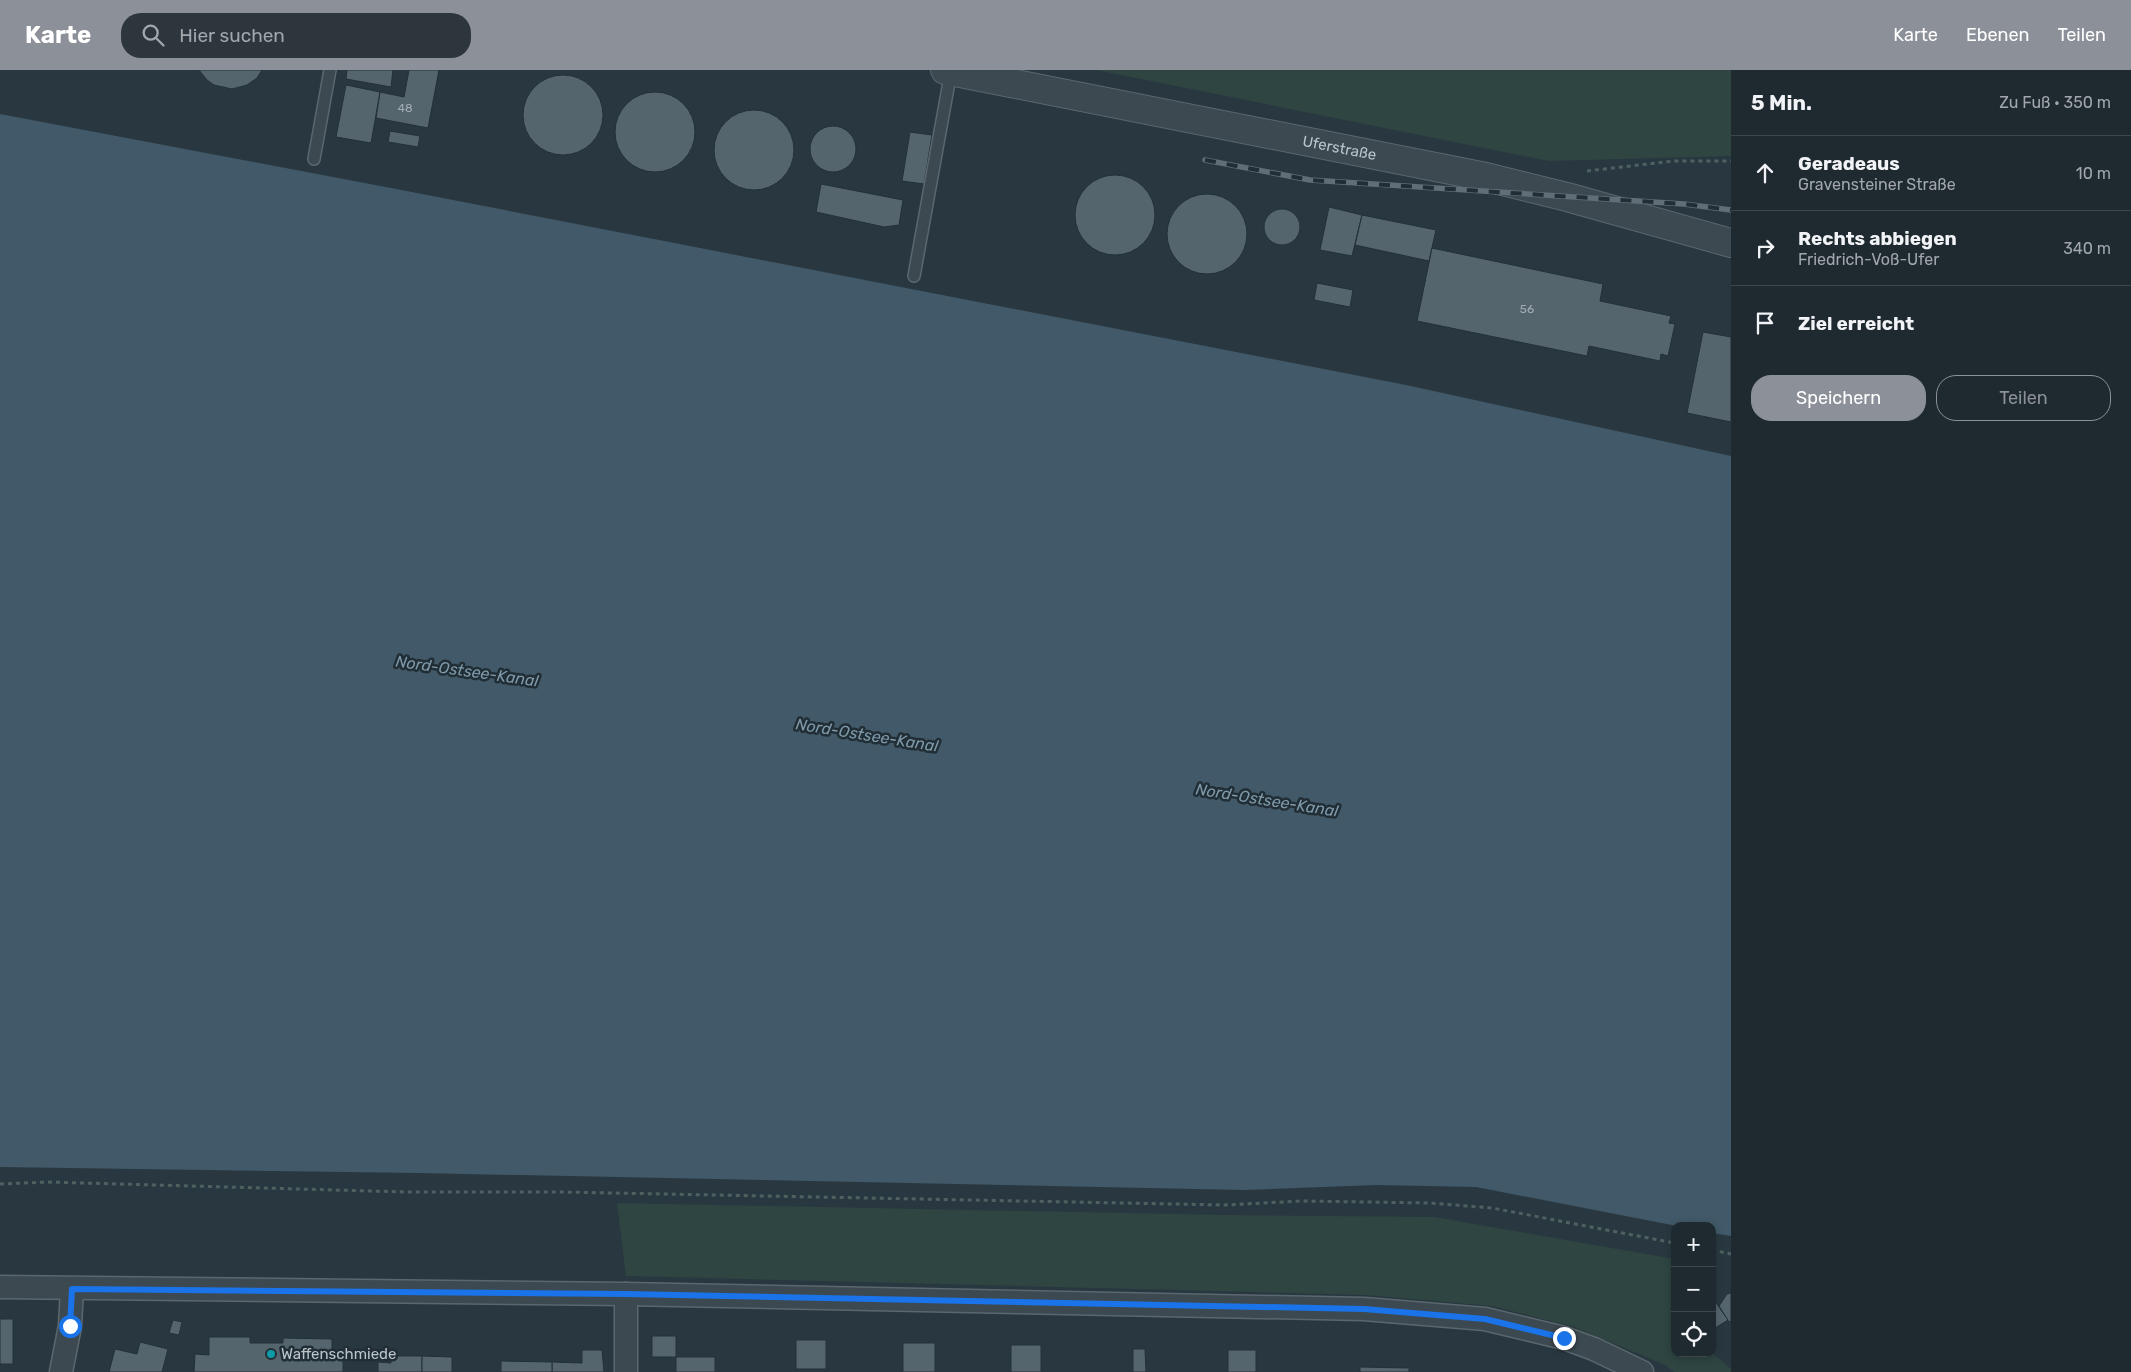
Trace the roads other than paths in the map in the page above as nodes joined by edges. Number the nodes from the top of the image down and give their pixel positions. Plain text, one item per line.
1 (330, 70) edge
2 (948, 70) edge
3 (314, 159) dead end
4 (1731, 243) edge
5 (914, 276) dead end
6 (0, 1287) edge
7 (72, 1289) junction
8 (626, 1294) junction
9 (61, 1372) edge
10 (626, 1372) edge
11 (1642, 1372) edge

1 - 3 lane
2 - 4 street, Uferstraße
2 - 5 lane
6 - 7 street
7 - 8 street
7 - 9 street
8 - 10 street
8 - 11 street

